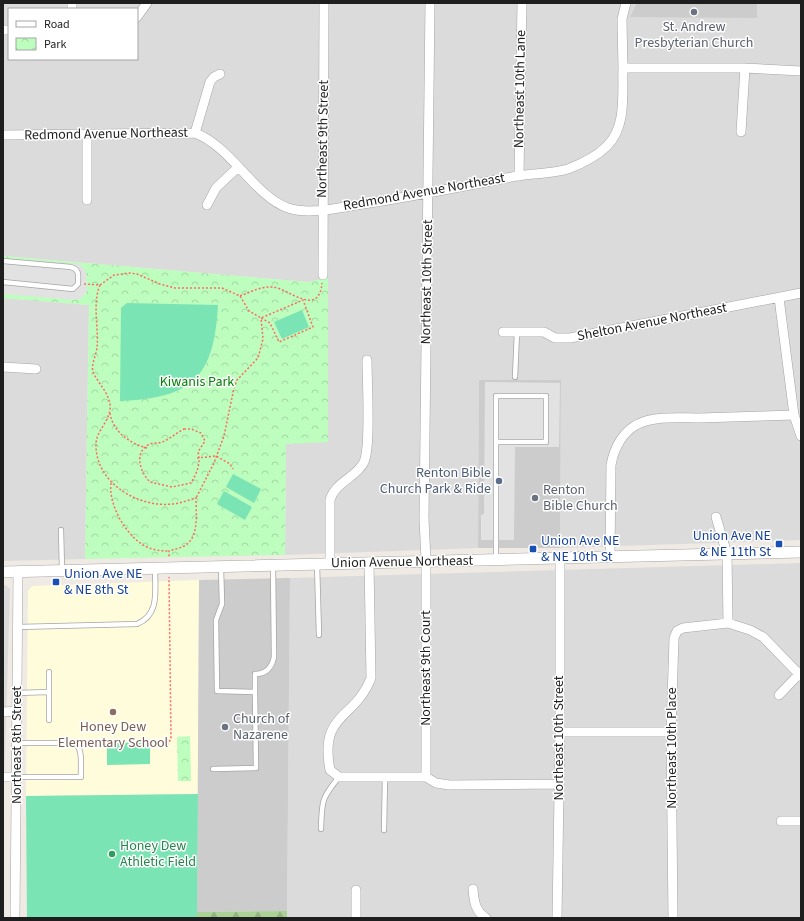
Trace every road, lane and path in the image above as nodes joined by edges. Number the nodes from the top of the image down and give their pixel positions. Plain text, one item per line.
1 (147, 3) edge
2 (324, 3) edge
3 (430, 3) edge
4 (522, 3) edge
5 (626, 3) edge
6 (138, 16) edge
7 (623, 68) junction
8 (745, 68) junction
9 (801, 71) edge
10 (220, 74) dead end
11 (741, 132) dead end
12 (195, 133) junction
13 (3, 135) edge
14 (87, 135) junction
15 (238, 167) junction
16 (519, 176) junction
17 (428, 194) junction
18 (86, 200) dead end
19 (207, 205) dead end
20 (322, 210) junction
21 (3, 261) edge
22 (323, 275) joint
23 (3, 282) edge
24 (78, 284) junction
25 (100, 285) junction
26 (801, 293) edge
27 (240, 296) junction
28 (779, 298) junction
29 (303, 300) junction
30 (261, 318) junction
31 (503, 332) dead end
32 (517, 332) junction
33 (367, 360) dead end
34 (3, 367) edge
35 (36, 369) dead end
36 (515, 377) dead end
37 (110, 413) junction
38 (794, 415) junction
39 (801, 436) edge
40 (496, 442) junction
41 (146, 448) junction
42 (216, 456) junction
43 (198, 458) junction
44 (233, 469) dead end
45 (112, 483) junction
46 (196, 498) junction
47 (716, 518) dead end
48 (61, 530) dead end
49 (169, 551) junction
50 (801, 552) edge
51 (727, 554) junction
52 (169, 558) dead end
53 (610, 558) junction
54 (496, 559) junction
55 (560, 559) junction
56 (426, 560) junction
57 (369, 562) junction
58 (330, 563) junction
59 (317, 564) junction
60 (273, 565) junction
61 (220, 566) junction
62 (155, 568) junction
63 (62, 570) junction
64 (3, 572) edge
65 (18, 572) junction
66 (169, 577) dead end
67 (728, 623) junction
68 (18, 627) junction
69 (319, 635) dead end
70 (49, 672) dead end
71 (800, 674) edge
72 (17, 692) junction
73 (49, 692) junction
74 (255, 692) junction
75 (779, 695) dead end
76 (3, 712) edge
77 (17, 712) junction
78 (49, 720) dead end
79 (560, 732) junction
80 (671, 732) junction
81 (17, 743) junction
82 (168, 745) dead end
83 (213, 769) dead end
84 (340, 776) junction
85 (3, 777) edge
86 (17, 777) junction
87 (385, 777) junction
88 (426, 777) junction
89 (559, 784) junction
90 (781, 821) dead end
91 (801, 821) edge
92 (321, 829) dead end
93 (384, 830) dead end
94 (473, 889) dead end
95 (356, 890) dead end
96 (15, 918) edge
97 (356, 918) edge
98 (486, 918) edge
99 (557, 918) edge
100 (673, 918) edge

1 - 6 street
2 - 20 street, Northeast 9th Street
3 - 17 street, Northeast 10th Street
4 - 16 street, Northeast 10th Lane
5 - 7 street, Redmond Avenue Northeast
7 - 8 street
7 - 16 street, Redmond Avenue Northeast
8 - 9 street
8 - 11 street
10 - 12 street
12 - 14 street, Redmond Avenue Northeast
12 - 15 street, Redmond Avenue Northeast
13 - 14 street, Redmond Avenue Northeast
14 - 18 street
15 - 19 street
15 - 20 street, Redmond Avenue Northeast
16 - 17 street, Redmond Avenue Northeast
17 - 20 street, Redmond Avenue Northeast
17 - 56 street, Northeast 10th Street
20 - 22 street, Northeast 9th Street
21 - 24 lane
22 - 29 path
23 - 24 lane
24 - 25 path
25 - 27 path
25 - 37 path
26 - 28 street, Shelton Avenue Northeast
27 - 29 path
27 - 30 path
28 - 32 street, Shelton Avenue Northeast
28 - 38 street
29 - 30 path
29 - 30 path
30 - 42 path
31 - 32 street, Shelton Avenue Northeast
32 - 36 lane
33 - 58 street
34 - 35 street
37 - 41 path
37 - 45 path
38 - 39 street
38 - 53 street
40 - 40 lane
40 - 54 lane
41 - 43 path
41 - 43 path
42 - 43 path
42 - 44 path
42 - 46 path
45 - 46 path
45 - 49 path
46 - 49 path
47 - 51 street
48 - 63 lane
49 - 52 path
50 - 51 street, Union Avenue Northeast
51 - 53 street, Union Avenue Northeast
51 - 67 street
53 - 55 street, Union Avenue Northeast
54 - 55 street, Union Avenue Northeast
54 - 56 street, Union Avenue Northeast
55 - 79 street, Northeast 10th Street
56 - 57 street, Union Avenue Northeast
56 - 88 street, Northeast 9th Court
57 - 58 street, Union Avenue Northeast
57 - 84 street
58 - 59 street, Union Avenue Northeast
59 - 60 street, Union Avenue Northeast
59 - 69 lane
60 - 61 street, Union Avenue Northeast
60 - 74 lane
61 - 62 street, Union Avenue Northeast
61 - 74 lane
62 - 63 street, Union Avenue Northeast
62 - 68 lane
63 - 65 street, Union Avenue Northeast
64 - 65 street, Union Avenue Northeast
65 - 68 street, Northeast 8th Street
66 - 82 path
67 - 71 street
67 - 80 street, Northeast 10th Place
68 - 72 street, Northeast 8th Street
70 - 73 lane
71 - 75 street
72 - 73 lane
72 - 77 street, Northeast 8th Street
73 - 78 lane
74 - 83 lane
76 - 77 street
77 - 81 street, Northeast 8th Street
79 - 80 street
79 - 89 street, Northeast 10th Street
80 - 100 street, Northeast 10th Place
81 - 86 street, Northeast 8th Street
81 - 86 lane
84 - 87 street
84 - 92 lane
85 - 86 street
86 - 96 street, Northeast 8th Street
87 - 88 street
87 - 93 lane
88 - 89 street
89 - 99 street, Northeast 10th Street
90 - 91 street
94 - 98 street
95 - 97 street

